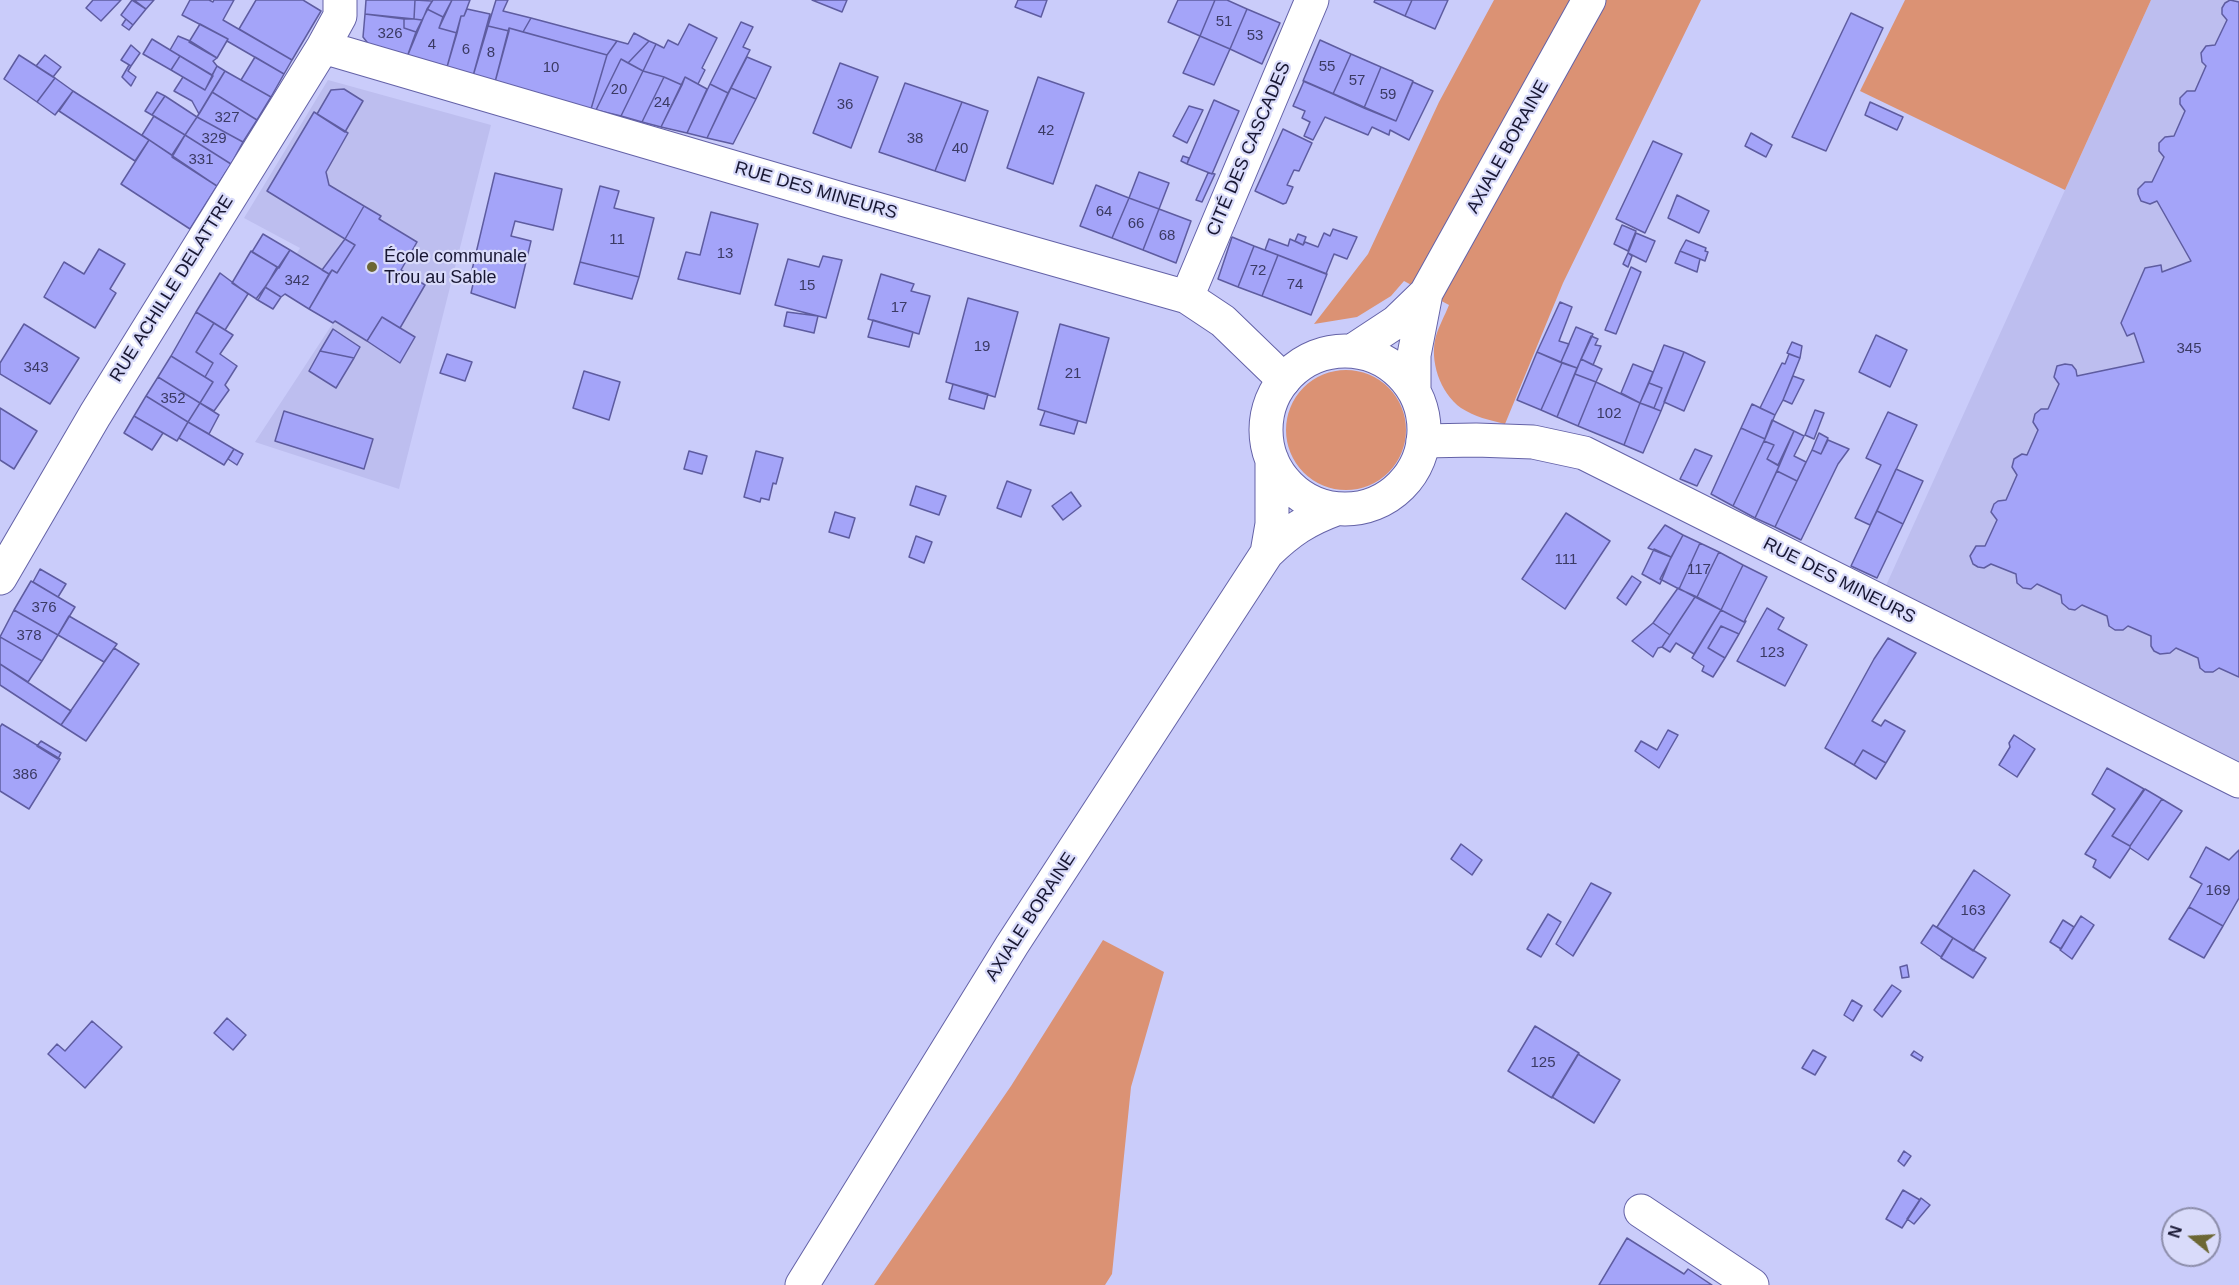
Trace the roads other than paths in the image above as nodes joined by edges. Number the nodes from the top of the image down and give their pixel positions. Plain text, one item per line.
1 (340, 0) edge
2 (1312, 0) edge
3 (1589, 0) edge
4 (323, 47) junction
5 (1426, 293) junction
6 (1187, 297) junction
7 (1352, 351) junction
8 (1284, 380) junction
9 (1414, 391) junction
10 (1423, 441) junction
11 (1272, 460) junction
12 (1336, 509) junction
13 (1267, 553) junction
14 (0, 578) edge
15 (2239, 781) edge
16 (1641, 1211) dead end
17 (802, 1285) edge
18 (1752, 1285) edge

1 - 4 street, RUE ACHILLE DELATTRE
2 - 6 street, CITÉ DES CASCADES
3 - 5 street, AXIALE BORAINE
4 - 6 street, RUE DES MINEURS
4 - 14 street, RUE ACHILLE DELATTRE
5 - 7 street
5 - 9 street
6 - 8 street, RUE DES MINEURS
7 - 8 street
7 - 9 street
8 - 11 street
9 - 10 street
10 - 12 street
10 - 15 street, RUE DES MINEURS
11 - 12 street
11 - 13 street
12 - 13 street
13 - 17 street, AXIALE BORAINE
16 - 18 street

